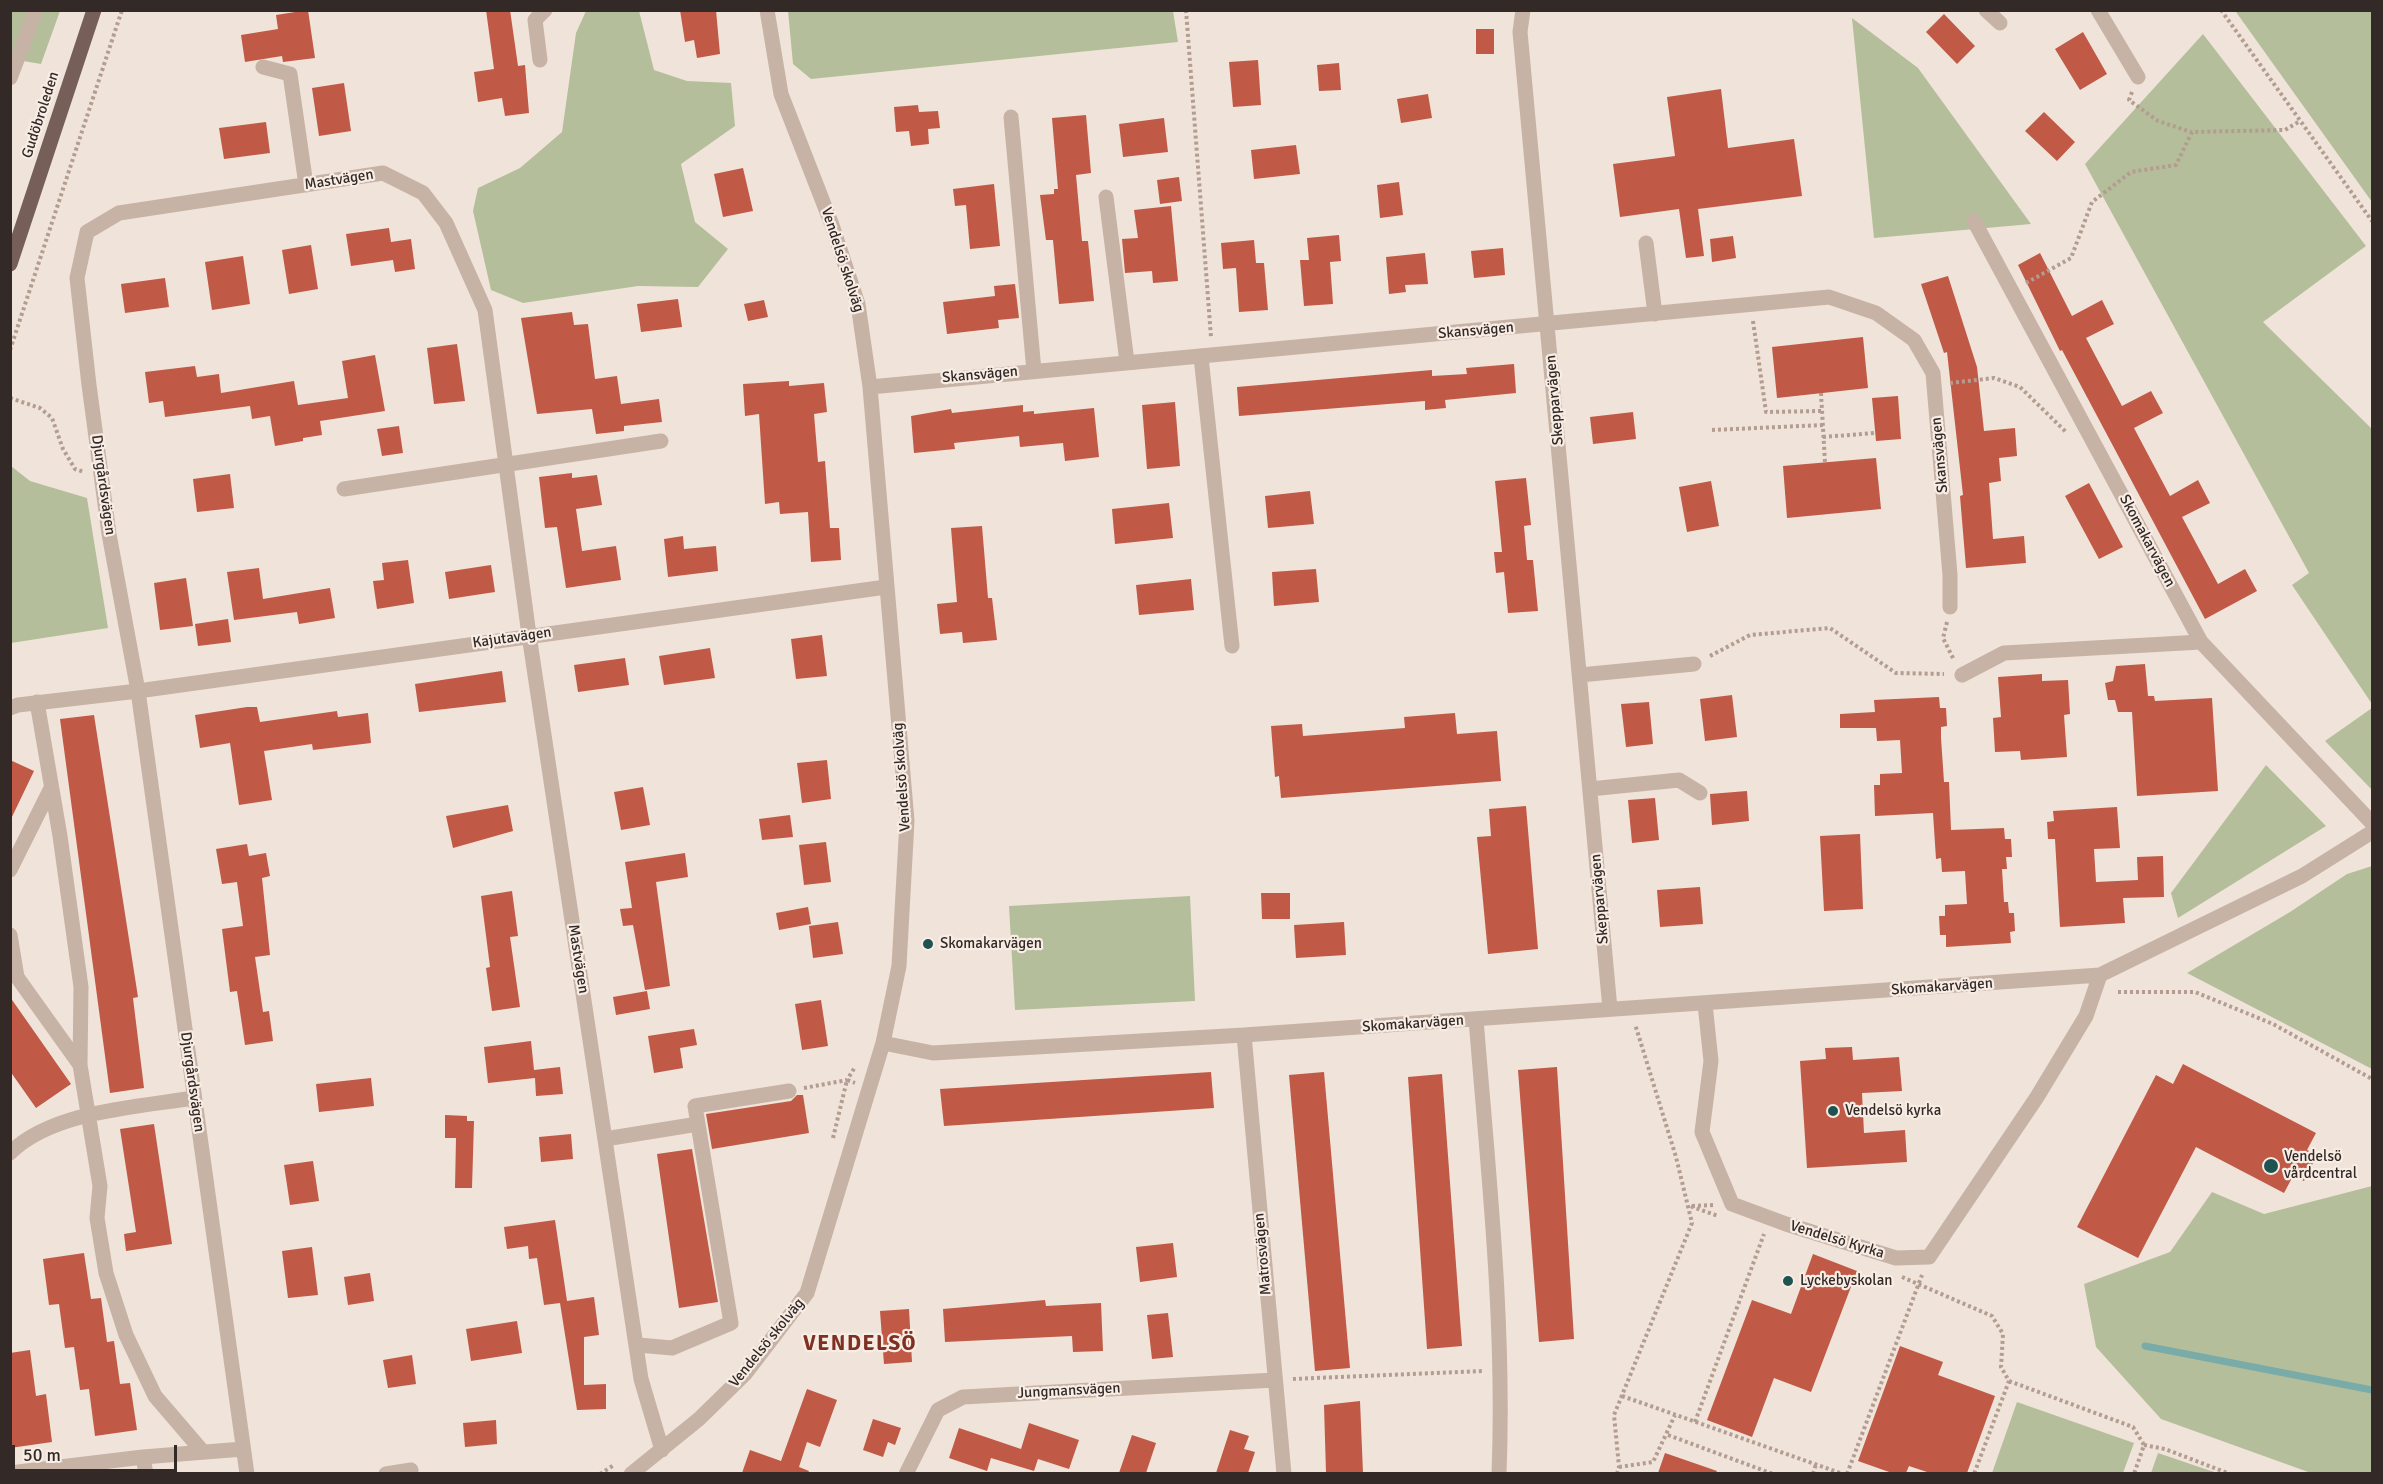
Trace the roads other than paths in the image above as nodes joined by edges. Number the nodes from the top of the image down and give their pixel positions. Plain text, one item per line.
1 (36, 10) edge
2 (94, 10) edge
3 (544, 10) edge
4 (767, 10) edge
5 (1523, 10) edge
6 (1986, 10) edge
7 (2098, 10) edge
8 (2000, 23) dead end
9 (540, 60) dead end
10 (262, 67) dead end
11 (2138, 77) road end
12 (10, 78) edge
13 (1011, 117) dead end
14 (306, 184) junction
15 (1106, 197) dead end
16 (1974, 221) dead end
17 (1646, 243) dead end
18 (10, 264) edge
19 (76, 278) joint
20 (1655, 314) junction
21 (1548, 325) junction
22 (1207, 357) junction
23 (1126, 362) junction
24 (1034, 371) junction
25 (870, 387) junction
26 (661, 441) dead end
27 (507, 465) junction
28 (344, 489) dead end
29 (886, 587) junction
30 (1950, 607) road end
31 (529, 635) junction
32 (2201, 642) junction
33 (1232, 646) dead end
34 (1694, 664) road end
35 (1580, 675) junction
36 (1962, 675) road end
37 (138, 691) junction
38 (37, 702) junction
39 (10, 708) edge
40 (51, 788) junction
41 (1590, 789) junction
42 (1700, 793) dead end
43 (2373, 822) edge
44 (2373, 832) edge
45 (10, 870) edge
46 (10, 935) edge
47 (2100, 975) junction
48 (1705, 1004) junction
49 (1610, 1009) junction
50 (1476, 1019) junction
51 (1244, 1035) junction
52 (883, 1043) junction
53 (80, 1065) junction
54 (789, 1091) road end
55 (194, 1098) junction
56 (87, 1116) junction
57 (698, 1124) junction
58 (605, 1139) junction
59 (10, 1153) edge
60 (638, 1345) junction
61 (1275, 1380) junction
62 (243, 1449) junction
63 (662, 1450) junction
64 (203, 1452) junction
65 (143, 1457) junction
66 (411, 1470) dead end
67 (10, 1473) edge
68 (146, 1473) edge
69 (247, 1473) edge
70 (386, 1473) edge
71 (631, 1473) edge
72 (906, 1473) edge
73 (1284, 1473) edge
74 (1499, 1473) edge

1 - 12 street
2 - 18 main road, Gudöbroleden
3 - 9 street
4 - 25 street, Vendelsö skolväg
5 - 21 street, Skepparvägen
6 - 8 street
7 - 11 street
10 - 14 street
13 - 24 street
14 - 19 street, Mastvägen
14 - 27 street, Mastvägen
15 - 23 street
16 - 32 street, Skomakarvägen
17 - 20 street
19 - 37 street, Djurgårdsvägen
20 - 21 street, Skansvägen
20 - 30 street, Skansvägen
21 - 22 street, Skansvägen
21 - 35 street, Skepparvägen
22 - 23 street, Skansvägen
22 - 33 street
23 - 24 street, Skansvägen
24 - 25 street, Skansvägen
25 - 29 street, Vendelsö skolväg
26 - 27 street
27 - 28 street
27 - 31 street, Mastvägen
29 - 31 street, Kajutavägen
29 - 52 street, Vendelsö skolväg
31 - 37 street, Kajutavägen
31 - 58 street, Mastvägen
32 - 36 street
32 - 43 street, Skomakarvägen
34 - 35 street
35 - 41 street, Skepparvägen
37 - 38 street
37 - 55 street, Djurgårdsvägen
38 - 39 street
38 - 40 street
40 - 45 street
40 - 53 street
41 - 42 street
41 - 49 street, Skepparvägen
44 - 47 street, Skomakarvägen
46 - 53 street
47 - 48 street, Skomakarvägen
47 - 48 street, Vendelsö Kyrka
48 - 49 street, Skomakarvägen
49 - 50 street, Skomakarvägen
50 - 51 street, Skomakarvägen
50 - 74 street, Skomakarvägen
51 - 52 street, Skomakarvägen
51 - 61 street, Matrosvägen
52 - 63 street, Vendelsö skolväg
53 - 56 street
54 - 57 street
55 - 56 street
55 - 62 street, Djurgårdsvägen
56 - 59 street
56 - 64 street
57 - 58 street
57 - 60 street
58 - 60 street, Mastvägen
60 - 63 street, Mastvägen
61 - 72 street, Jungmansvägen
61 - 73 street, Matrosvägen
62 - 64 street
62 - 69 street, Djurgårdsvägen
63 - 71 street, Vendelsö skolväg
64 - 65 street
65 - 67 street
65 - 68 street
66 - 70 street

